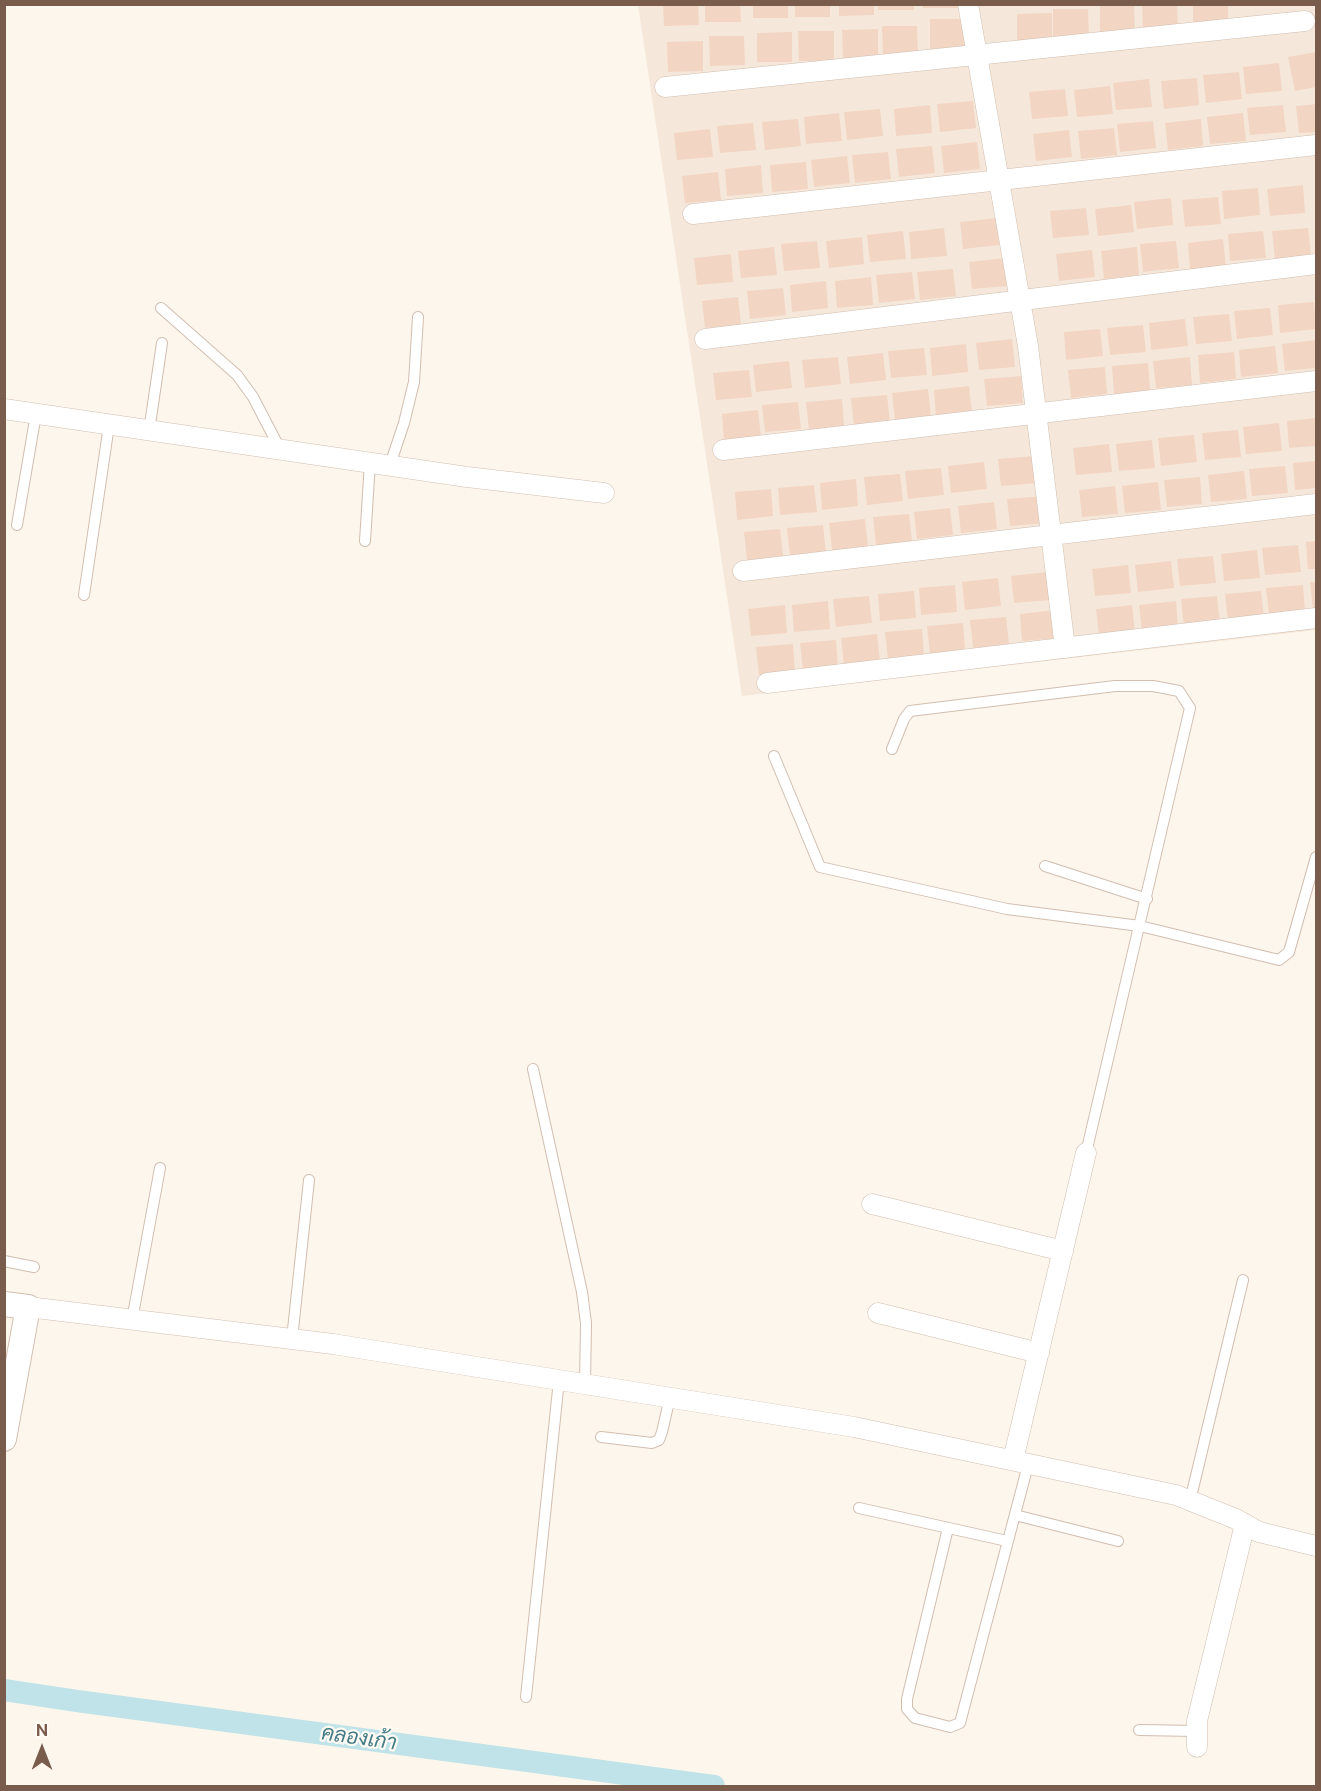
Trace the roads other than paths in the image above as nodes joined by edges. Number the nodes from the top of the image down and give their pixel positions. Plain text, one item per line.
1 (968, 4) edge
2 (1305, 21) dead end
3 (977, 55) junction
4 (665, 87) dead end
5 (1316, 145) edge
6 (999, 180) junction
7 (693, 214) dead end
8 (1317, 264) edge
9 (1020, 300) junction
10 (161, 308) dead end
11 (418, 317) dead end
12 (705, 339) dead end
13 (162, 343) dead end
14 (1317, 381) edge
15 (4, 409) edge
16 (36, 414) junction
17 (1036, 414) junction
18 (109, 425) junction
19 (149, 431) junction
20 (280, 449) junction
21 (723, 450) dead end
22 (370, 462) junction
23 (390, 465) junction
24 (604, 493) dead end
25 (1317, 504) edge
26 (17, 525) dead end
27 (1051, 535) junction
28 (365, 541) dead end
29 (742, 571) dead end
30 (84, 595) dead end
31 (1317, 618) edge
32 (1065, 648) junction
33 (767, 683) dead end
34 (892, 749) dead end
35 (774, 756) dead end
36 (1317, 857) edge
37 (1045, 866) dead end
38 (1147, 899) junction
39 (1140, 926) junction
40 (533, 1069) dead end
41 (1086, 1153) joint
42 (160, 1168) dead end
43 (309, 1180) dead end
44 (872, 1204) dead end
45 (1063, 1251) junction
46 (4, 1262) edge
47 (34, 1267) dead end
48 (1243, 1280) dead end
49 (16, 1306) edge
50 (878, 1313) dead end
51 (132, 1320) junction
52 (292, 1339) junction
53 (1039, 1353) junction
54 (559, 1380) junction
55 (585, 1384) junction
56 (670, 1397) junction
57 (601, 1437) dead end
58 (4, 1439) edge
59 (1020, 1462) junction
60 (1190, 1501) junction
61 (859, 1508) dead end
62 (1014, 1515) junction
63 (1245, 1524) junction
64 (948, 1528) junction
65 (1007, 1541) junction
66 (1118, 1541) dead end
67 (1317, 1545) edge
68 (526, 1697) dead end
69 (1139, 1730) dead end
70 (1197, 1739) joint

1 - 3 street
2 - 3 street
3 - 4 street
3 - 6 street
5 - 6 street
6 - 7 street
6 - 9 street
8 - 9 street
9 - 12 street
9 - 17 street
10 - 20 lane
11 - 23 lane
13 - 19 lane
14 - 17 street
15 - 16 street
16 - 18 street
16 - 26 lane
17 - 21 street
17 - 27 street
18 - 19 street
18 - 30 lane
19 - 20 street
20 - 22 street
22 - 23 street
22 - 28 lane
23 - 24 street
25 - 27 street
27 - 29 street
27 - 32 street
31 - 32 street
32 - 33 street
34 - 38 lane
35 - 39 lane
36 - 39 lane
37 - 38 lane
38 - 39 lane
39 - 41 lane
40 - 55 lane
41 - 45 street
42 - 51 lane
43 - 52 lane
44 - 45 street
45 - 53 street
46 - 47 lane
48 - 60 lane
49 - 51 street
49 - 58 street
50 - 53 street
51 - 52 street
52 - 54 street
53 - 59 street
54 - 55 street
54 - 68 lane
55 - 56 street
56 - 57 lane
56 - 59 street
59 - 60 street
59 - 62 lane
60 - 63 street
61 - 64 lane
62 - 65 lane
62 - 66 lane
63 - 67 street
63 - 70 street
64 - 65 lane
64 - 65 lane
69 - 70 lane

